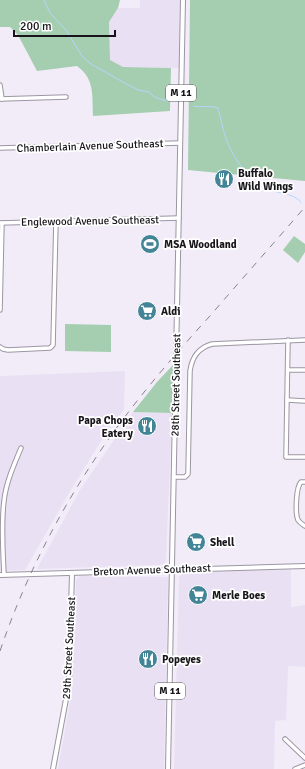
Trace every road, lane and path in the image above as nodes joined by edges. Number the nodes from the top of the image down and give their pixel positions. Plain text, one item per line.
1 (183, 0) edge
2 (0, 85) edge
3 (66, 97) dead end
4 (1, 99) edge
5 (180, 143) junction
6 (0, 148) edge
7 (179, 218) junction
8 (56, 221) junction
9 (1, 223) edge
10 (0, 310) edge
11 (288, 340) junction
12 (305, 340) edge
13 (0, 347) edge
14 (288, 370) junction
15 (305, 370) edge
16 (287, 400) junction
17 (305, 400) edge
18 (21, 448) dead end
19 (305, 457) edge
20 (174, 477) junction
21 (305, 482) edge
22 (305, 526) edge
23 (305, 566) edge
24 (173, 569) junction
25 (72, 573) junction
26 (2, 575) edge
27 (285, 739) dead end
28 (305, 758) edge
29 (305, 765) edge
30 (53, 769) edge
31 (168, 769) edge
32 (295, 769) edge

1 - 5 main road, 28th Street Southeast / M 11
2 - 4 street
3 - 4 street
5 - 6 street, Chamberlain Avenue Southeast
5 - 7 main road, 28th Street Southeast / M 11
7 - 8 street, Englewood Avenue Southeast
7 - 20 main road, 28th Street Southeast / M 11
8 - 9 street, Englewood Avenue Southeast
8 - 13 street
9 - 10 street
11 - 12 street
11 - 14 street
11 - 20 street
14 - 15 street
14 - 16 street
16 - 17 street
16 - 19 street
18 - 26 street
20 - 24 main road, 28th Street Southeast / M 11
21 - 22 street
23 - 24 main road, Breton Avenue Southeast
24 - 25 main road, Breton Avenue Southeast
24 - 31 main road, 28th Street Southeast / M 11
25 - 26 main road, Breton Avenue Southeast
25 - 30 main road, 29th Street Southeast
27 - 28 street
29 - 32 street

